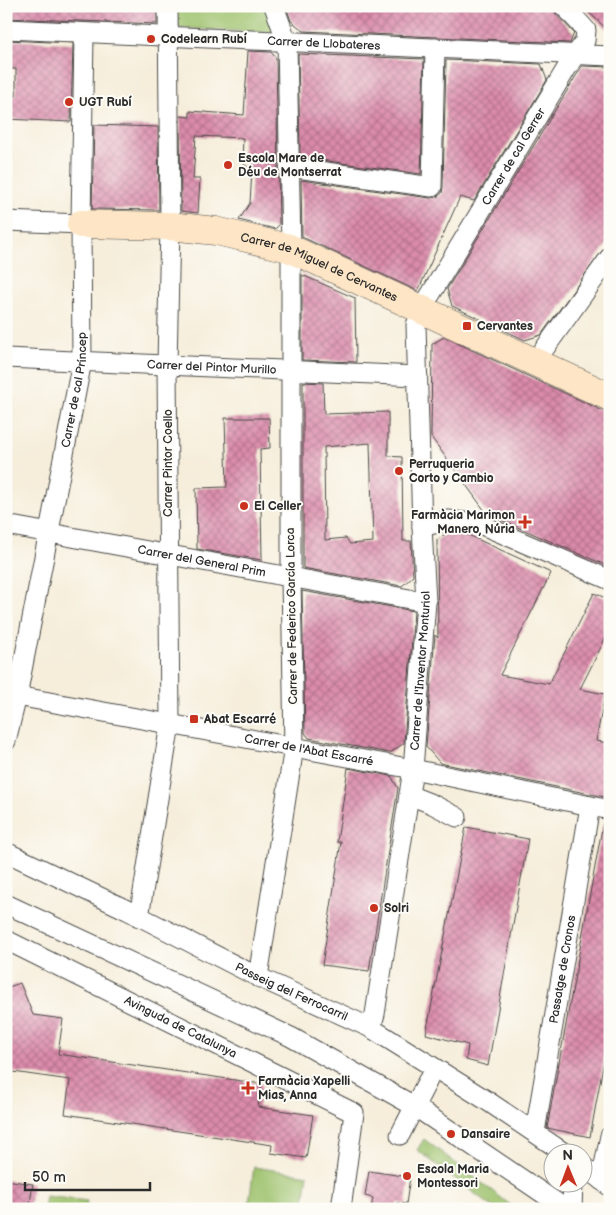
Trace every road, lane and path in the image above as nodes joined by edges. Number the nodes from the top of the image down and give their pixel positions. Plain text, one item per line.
1 (168, 6) edge
2 (274, 6) edge
3 (564, 6) edge
4 (6, 29) edge
5 (84, 34) junction
6 (168, 37) junction
7 (287, 42) junction
8 (435, 48) junction
9 (575, 55) junction
10 (610, 56) edge
11 (290, 167) junction
12 (6, 221) edge
13 (81, 224) junction
14 (170, 226) junction
15 (291, 249) junction
16 (610, 257) edge
17 (422, 310) junction
18 (6, 358) edge
19 (82, 361) junction
20 (535, 362) junction
21 (167, 365) junction
22 (291, 369) junction
23 (418, 376) junction
24 (610, 397) edge
25 (6, 526) edge
26 (422, 527) junction
27 (47, 533) junction
28 (168, 555) junction
29 (291, 577) junction
30 (610, 580) edge
31 (426, 602) junction
32 (12, 695) edge
33 (170, 724) junction
34 (6, 741) edge
35 (294, 747) junction
36 (413, 770) junction
37 (409, 795) junction
38 (590, 806) junction
39 (610, 810) edge
40 (456, 817) dead end
41 (8, 856) edge
42 (6, 904) edge
43 (139, 917) junction
44 (6, 940) edge
45 (258, 976) junction
46 (371, 1028) junction
47 (428, 1080) dead end
48 (414, 1106) junction
49 (535, 1132) junction
50 (400, 1135) dead end
51 (610, 1136) edge
52 (549, 1142) edge
53 (594, 1175) edge
54 (605, 1183) edge
55 (573, 1192) edge
56 (341, 1209) edge
57 (566, 1209) edge
58 (572, 1209) edge

1 - 6 street, Carrer Pintor Coello
2 - 7 street, Carrer de Federico García Lorca
3 - 9 street, Carrer de cal Gerrer
4 - 5 street, Carrer de Llobateres
5 - 6 street, Carrer de Llobateres
5 - 13 street, Carrer de cal Príncep
6 - 7 street, Carrer de Llobateres
6 - 14 street, Carrer Pintor Coello
7 - 8 street, Carrer de Llobateres
7 - 11 street, Carrer de Federico García Lorca
8 - 9 street, Carrer de Llobateres
8 - 11 street
9 - 10 street, Carrer de Llobateres
9 - 17 street, Carrer de cal Gerrer
11 - 15 street, Carrer de Federico García Lorca
12 - 13 street, Carrer de Miguel de Cervantes
13 - 14 street, Carrer de Miguel de Cervantes
13 - 19 street, Carrer de cal Príncep
14 - 15 street, Carrer de Miguel de Cervantes
14 - 21 street, Carrer Pintor Coello
15 - 17 street, Carrer de Miguel de Cervantes
15 - 22 street, Carrer de Federico García Lorca
16 - 20 street
17 - 20 street, Carrer de Miguel de Cervantes
17 - 23 street, Carrer de l'Inventor Monturiol
18 - 19 street, Carrer del Pintor Murillo
19 - 21 street, Carrer del Pintor Murillo
19 - 27 street, Carrer de cal Príncep
20 - 24 street, Carrer de Miguel de Cervantes
21 - 22 street, Carrer del Pintor Murillo
21 - 28 street, Carrer Pintor Coello
22 - 23 street, Carrer del Pintor Murillo
22 - 29 street, Carrer de Federico García Lorca
23 - 26 street, Carrer de l'Inventor Monturiol
25 - 27 street, Carrer del General Prim
26 - 30 street
26 - 31 street, Carrer de l'Inventor Monturiol
27 - 28 street, Carrer del General Prim
27 - 32 street, Carrer de cal Príncep
28 - 29 street, Carrer del General Prim
28 - 33 street, Carrer Pintor Coello
29 - 31 street, Carrer del General Prim
29 - 35 street, Carrer de Federico García Lorca
31 - 36 street, Carrer de l'Inventor Monturiol
32 - 33 street, Carrer de l'Abat Escarré
32 - 34 street, Carrer de cal Príncep
33 - 35 street, Carrer de l'Abat Escarré
33 - 43 street, Carrer Pintor Coello
35 - 36 street, Carrer de l'Abat Escarré
35 - 45 street, Carrer de Federico García Lorca
36 - 37 street, Carrer de l'Inventor Monturiol
36 - 38 street, Carrer de l'Abat Escarré
37 - 40 street
37 - 46 street, Carrer de l'Inventor Monturiol
38 - 39 street, Carrer de l'Abat Escarré
38 - 49 street, Passatge de Cronos
41 - 43 street, Passeig del Ferrocarril
42 - 48 street
43 - 45 street, Passeig del Ferrocarril
44 - 56 street, Avinguda de Catalunya
45 - 46 street, Passeig del Ferrocarril
46 - 49 street, Passeig del Ferrocarril
47 - 48 street
48 - 50 street
48 - 57 street
49 - 52 street, Passeig del Ferrocarril
51 - 54 street
53 - 54 street
55 - 58 street

